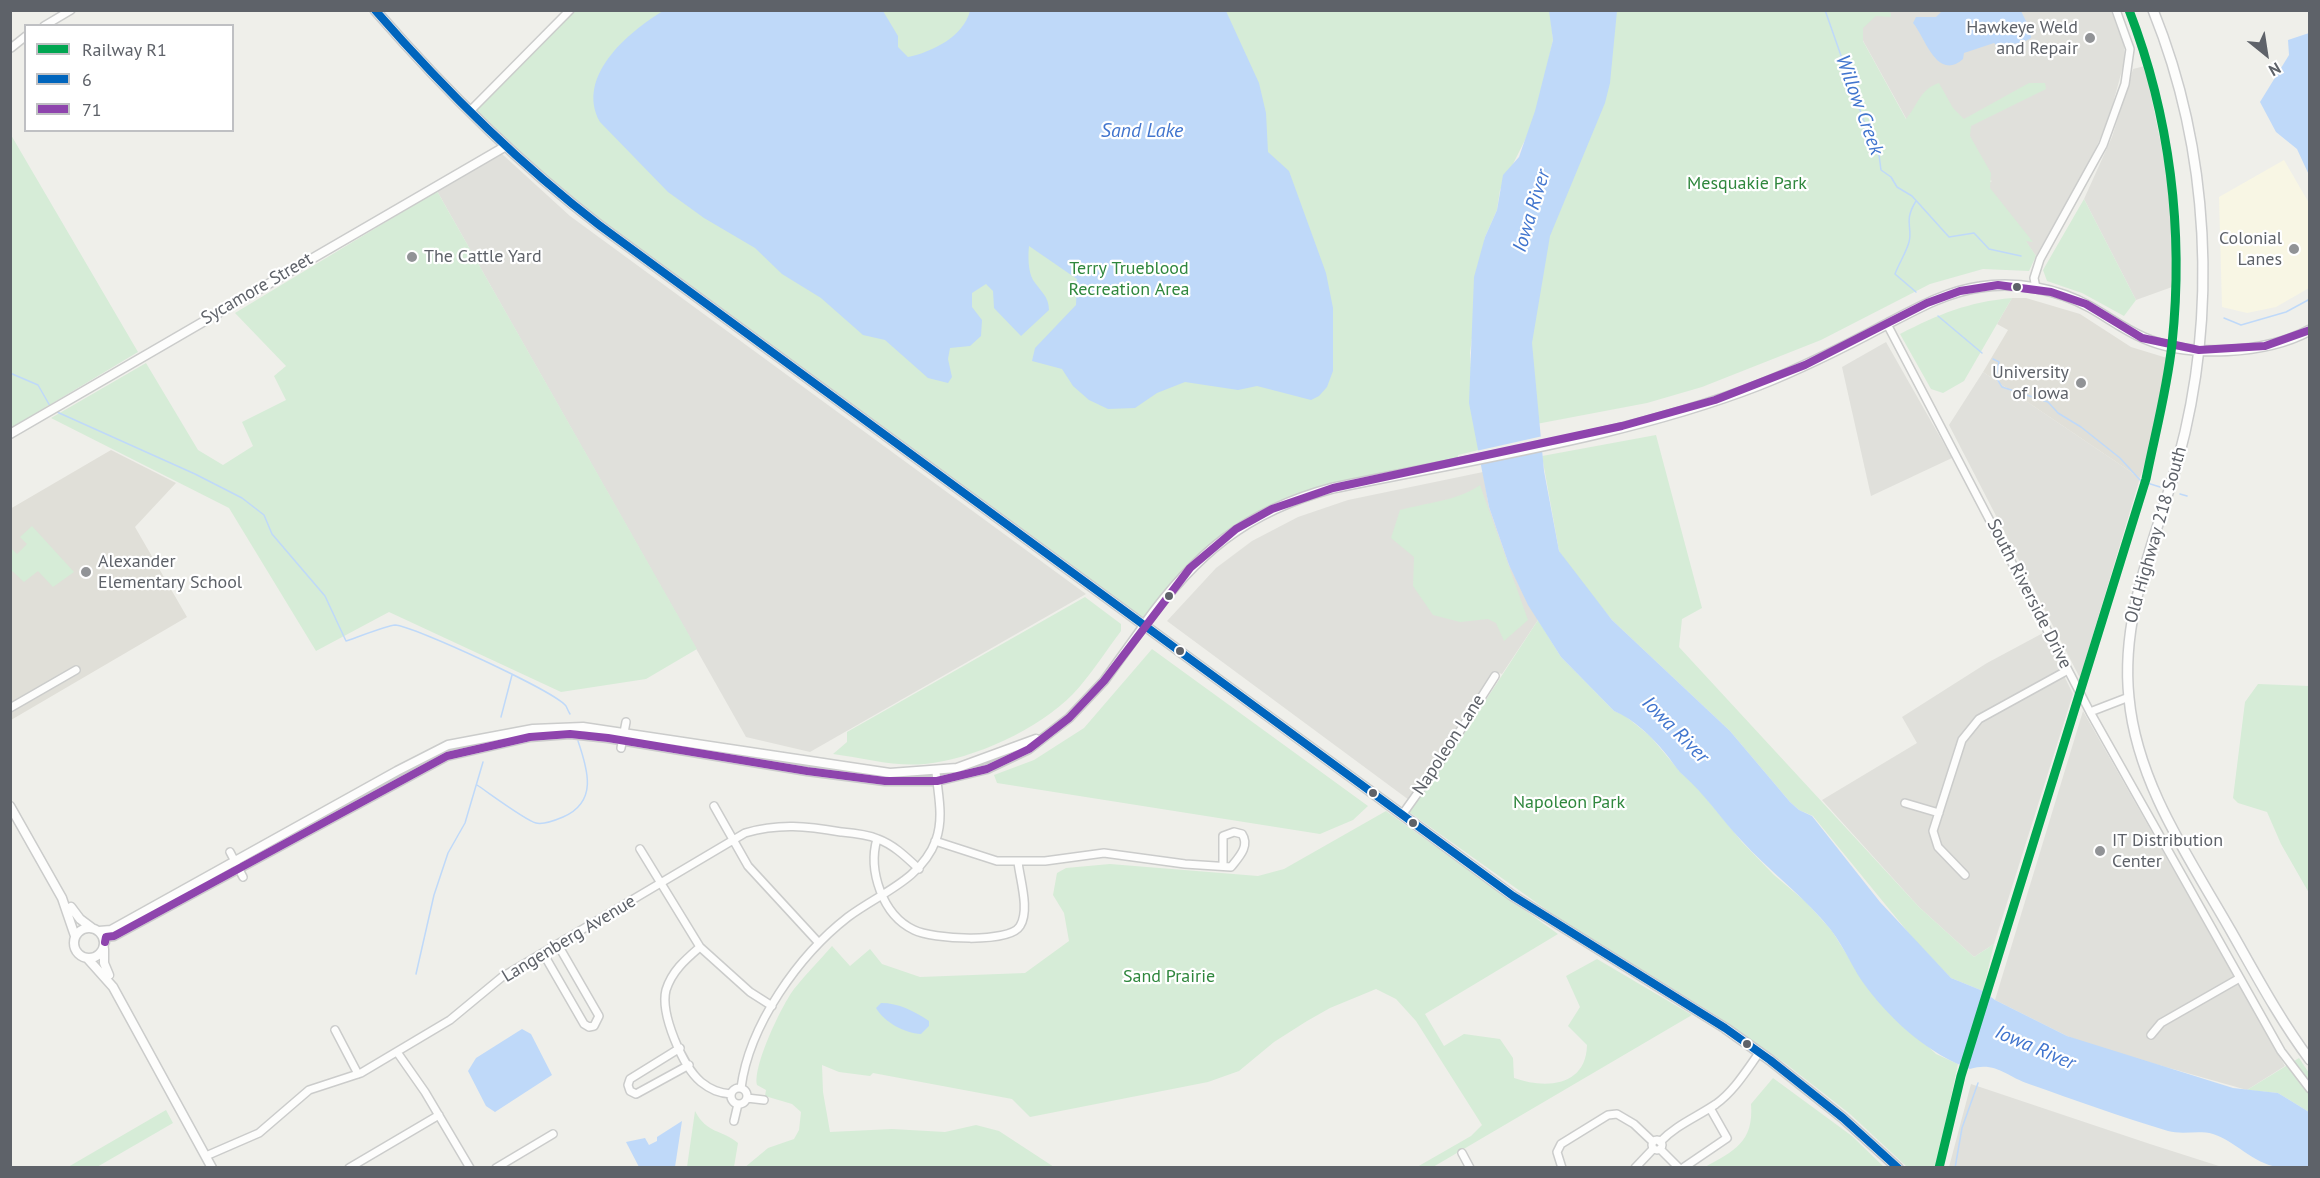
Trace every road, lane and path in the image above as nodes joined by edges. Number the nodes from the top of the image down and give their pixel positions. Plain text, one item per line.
1 (71, 10) edge
2 (375, 10) edge
3 (570, 10) edge
4 (2116, 10) edge
5 (2152, 10) edge
6 (47, 24) edge
7 (24, 38) edge
8 (11, 48) edge
9 (470, 111) junction
10 (506, 146) junction
11 (2036, 288) junction
12 (1887, 324) junction
13 (2310, 330) edge
14 (2199, 350) junction
15 (10, 434) edge
16 (1143, 627) junction
17 (76, 670) dead end
18 (2068, 670) junction
19 (1495, 676) dead end
20 (2128, 697) junction
21 (10, 708) edge
22 (2090, 712) junction
23 (626, 722) dead end
24 (622, 740) junction
25 (937, 776) junction
26 (1905, 803) dead end
27 (10, 806) edge
28 (714, 806) dead end
29 (1939, 813) junction
30 (1402, 814) junction
31 (877, 838) junction
32 (733, 840) junction
33 (935, 841) junction
34 (640, 849) dead end
35 (230, 852) dead end
36 (1018, 862) junction
37 (236, 864) junction
38 (1223, 866) junction
39 (919, 868) junction
40 (1965, 875) dead end
41 (243, 877) dead end
42 (659, 884) junction
43 (883, 894) junction
44 (63, 898) junction
45 (95, 929) junction
46 (75, 936) junction
47 (818, 942) junction
48 (558, 945) junction
49 (105, 946) junction
50 (700, 947) junction
51 (543, 953) junction
52 (88, 959) junction
53 (2238, 979) junction
54 (113, 987) junction
55 (772, 1006) junction
56 (2277, 1010) junction
57 (2263, 1019) junction
58 (335, 1030) dead end
59 (2151, 1035) dead end
60 (680, 1048) junction
61 (397, 1052) junction
62 (1759, 1053) junction
63 (2310, 1060) edge
64 (689, 1065) junction
65 (358, 1074) junction
66 (741, 1088) junction
67 (2310, 1089) edge
68 (731, 1094) junction
69 (747, 1098) junction
70 (764, 1100) dead end
71 (738, 1104) junction
72 (1710, 1108) junction
73 (439, 1115) junction
74 (734, 1121) dead end
75 (553, 1134) dead end
76 (1657, 1145) junction
77 (1462, 1153) dead end
78 (206, 1156) junction
79 (212, 1167) edge
80 (349, 1167) edge
81 (470, 1167) edge
82 (496, 1167) edge
83 (1470, 1167) edge
84 (1562, 1167) edge
85 (1635, 1167) edge
86 (1681, 1167) edge
87 (1899, 1167) edge

1 - 6 street
2 - 9 main road
3 - 9 street
4 - 11 street
5 - 14 main road, Old Highway 218 South
7 - 8 street
9 - 10 main road
10 - 15 street, Sycamore Street
10 - 16 main road
11 - 12 main road
11 - 14 main road
12 - 16 main road
12 - 18 street, South Riverside Drive
13 - 14 main road
14 - 20 main road, Old Highway 218 South
16 - 25 street
16 - 30 main road
17 - 21 street
18 - 22 street, South Riverside Drive
18 - 29 street
19 - 30 street, Napoleon Lane
20 - 22 street
20 - 56 main road, Old Highway 218 South
22 - 53 street, South Riverside Drive
23 - 24 street
24 - 25 street
24 - 37 street
25 - 33 street
26 - 29 street
27 - 44 street
28 - 32 street
29 - 40 street
30 - 62 main road
31 - 32 street, Langenberg Avenue
31 - 39 street, Langenberg Avenue
31 - 43 street
32 - 42 street, Langenberg Avenue
32 - 47 street
33 - 36 street
33 - 39 street
34 - 42 street
35 - 37 street
36 - 38 street
36 - 43 street
37 - 41 street
37 - 45 street
37 - 49 street
38 - 38 street
39 - 43 street
42 - 48 street, Langenberg Avenue
42 - 50 street
43 - 47 street
44 - 45 street
44 - 46 street
45 - 46 street
45 - 49 street
46 - 52 street
47 - 55 street
48 - 51 street, Langenberg Avenue
48 - 51 street
49 - 52 street
49 - 54 street
50 - 55 street
50 - 60 street
51 - 61 street, Langenberg Avenue
52 - 54 street
53 - 57 street, South Riverside Drive
53 - 59 street
54 - 78 street
55 - 66 street
56 - 57 street
56 - 63 main road
57 - 67 street, South Riverside Drive
58 - 65 street
60 - 64 street
60 - 64 street
61 - 65 street, Langenberg Avenue
61 - 73 street
62 - 72 street
62 - 87 main road
64 - 68 street
65 - 78 street, Langenberg Avenue
66 - 68 street
66 - 69 street
68 - 71 street
69 - 70 street
69 - 71 street
71 - 74 street
72 - 76 street
72 - 86 street
73 - 80 street
73 - 81 street
75 - 82 street
76 - 84 street
76 - 85 street
76 - 86 street
77 - 83 street
78 - 79 street

